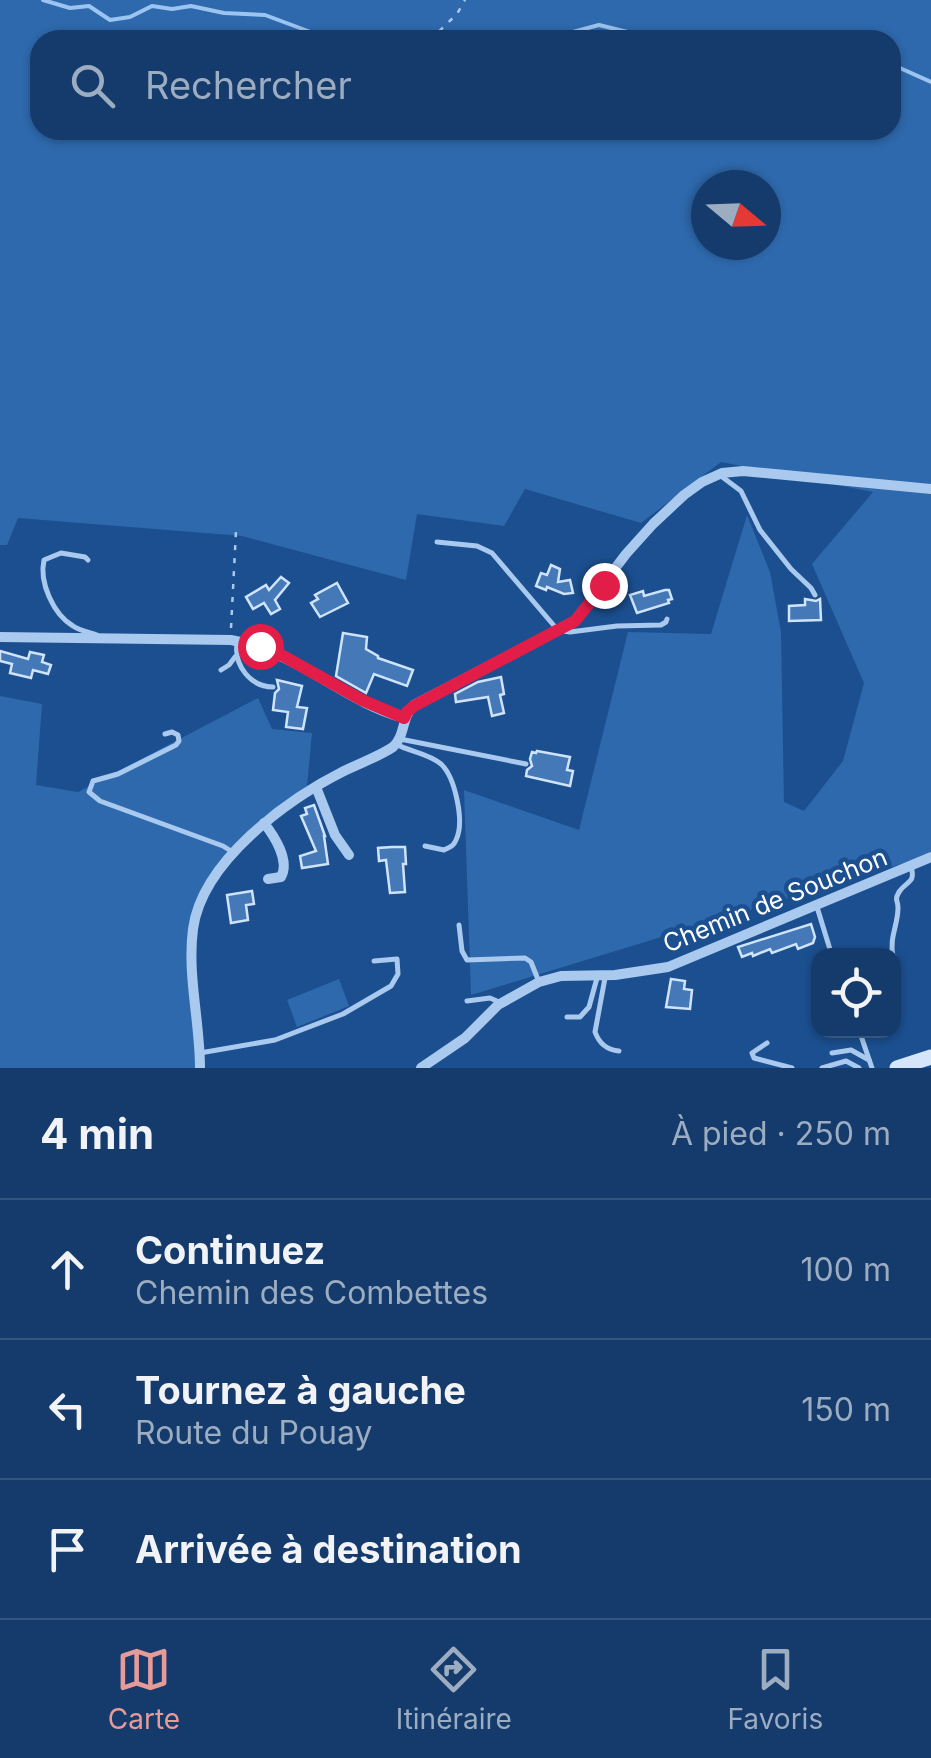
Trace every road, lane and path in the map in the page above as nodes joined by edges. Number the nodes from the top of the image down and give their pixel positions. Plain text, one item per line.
1 (465, 0) edge
2 (440, 30) edge
3 (719, 474) junction
4 (931, 488) edge
5 (236, 531) dead end
6 (438, 542) dead end
7 (88, 560) dead end
8 (815, 596) dead end
9 (667, 619) dead end
10 (559, 630) junction
11 (0, 637) edge
12 (102, 640) junction
13 (234, 640) junction
14 (236, 654) junction
15 (220, 670) dead end
16 (273, 687) dead end
17 (404, 718) junction
18 (165, 734) dead end
19 (398, 741) junction
20 (526, 764) dead end
21 (316, 787) junction
22 (264, 823) junction
23 (425, 846) dead end
24 (234, 854) junction
25 (349, 854) dead end
26 (931, 858) edge
27 (911, 866) junction
28 (268, 880) dead end
29 (816, 906) junction
30 (459, 925) dead end
31 (829, 948) edge
32 (892, 948) edge
33 (374, 961) dead end
34 (602, 975) junction
35 (539, 982) junction
36 (468, 1001) dead end
37 (500, 1004) junction
38 (567, 1016) dead end
39 (862, 1038) edge
40 (767, 1042) dead end
41 (618, 1051) dead end
42 (832, 1053) dead end
43 (200, 1054) junction
44 (931, 1057) edge
45 (869, 1060) junction
46 (200, 1068) edge
47 (422, 1068) edge
48 (792, 1068) edge
49 (822, 1068) edge
50 (859, 1068) edge
51 (872, 1068) edge
52 (897, 1068) edge

1 - 2 path
3 - 4 street
3 - 8 lane
3 - 10 street
5 - 13 path
6 - 10 lane
7 - 12 lane
9 - 10 lane
10 - 17 street
11 - 12 street
12 - 13 street
13 - 14 lane
13 - 17 street
14 - 15 lane
14 - 16 lane
17 - 19 street
18 - 24 lane
19 - 20 lane
19 - 21 street
19 - 23 lane
21 - 22 street
21 - 25 street
22 - 24 street
22 - 28 street
24 - 43 street
26 - 27 street, Chemin de Souchon
27 - 29 street, Chemin de Souchon
27 - 32 lane
29 - 31 lane
29 - 34 street, Chemin de Souchon
30 - 35 lane
33 - 43 lane
34 - 35 street, Chemin de Souchon
34 - 38 lane
34 - 41 lane
35 - 37 street, Chemin de Souchon
36 - 37 lane
37 - 47 street, Chemin de Souchon
39 - 45 lane
40 - 48 lane
42 - 45 lane
43 - 46 street
44 - 52 main road
45 - 51 lane
49 - 50 lane

